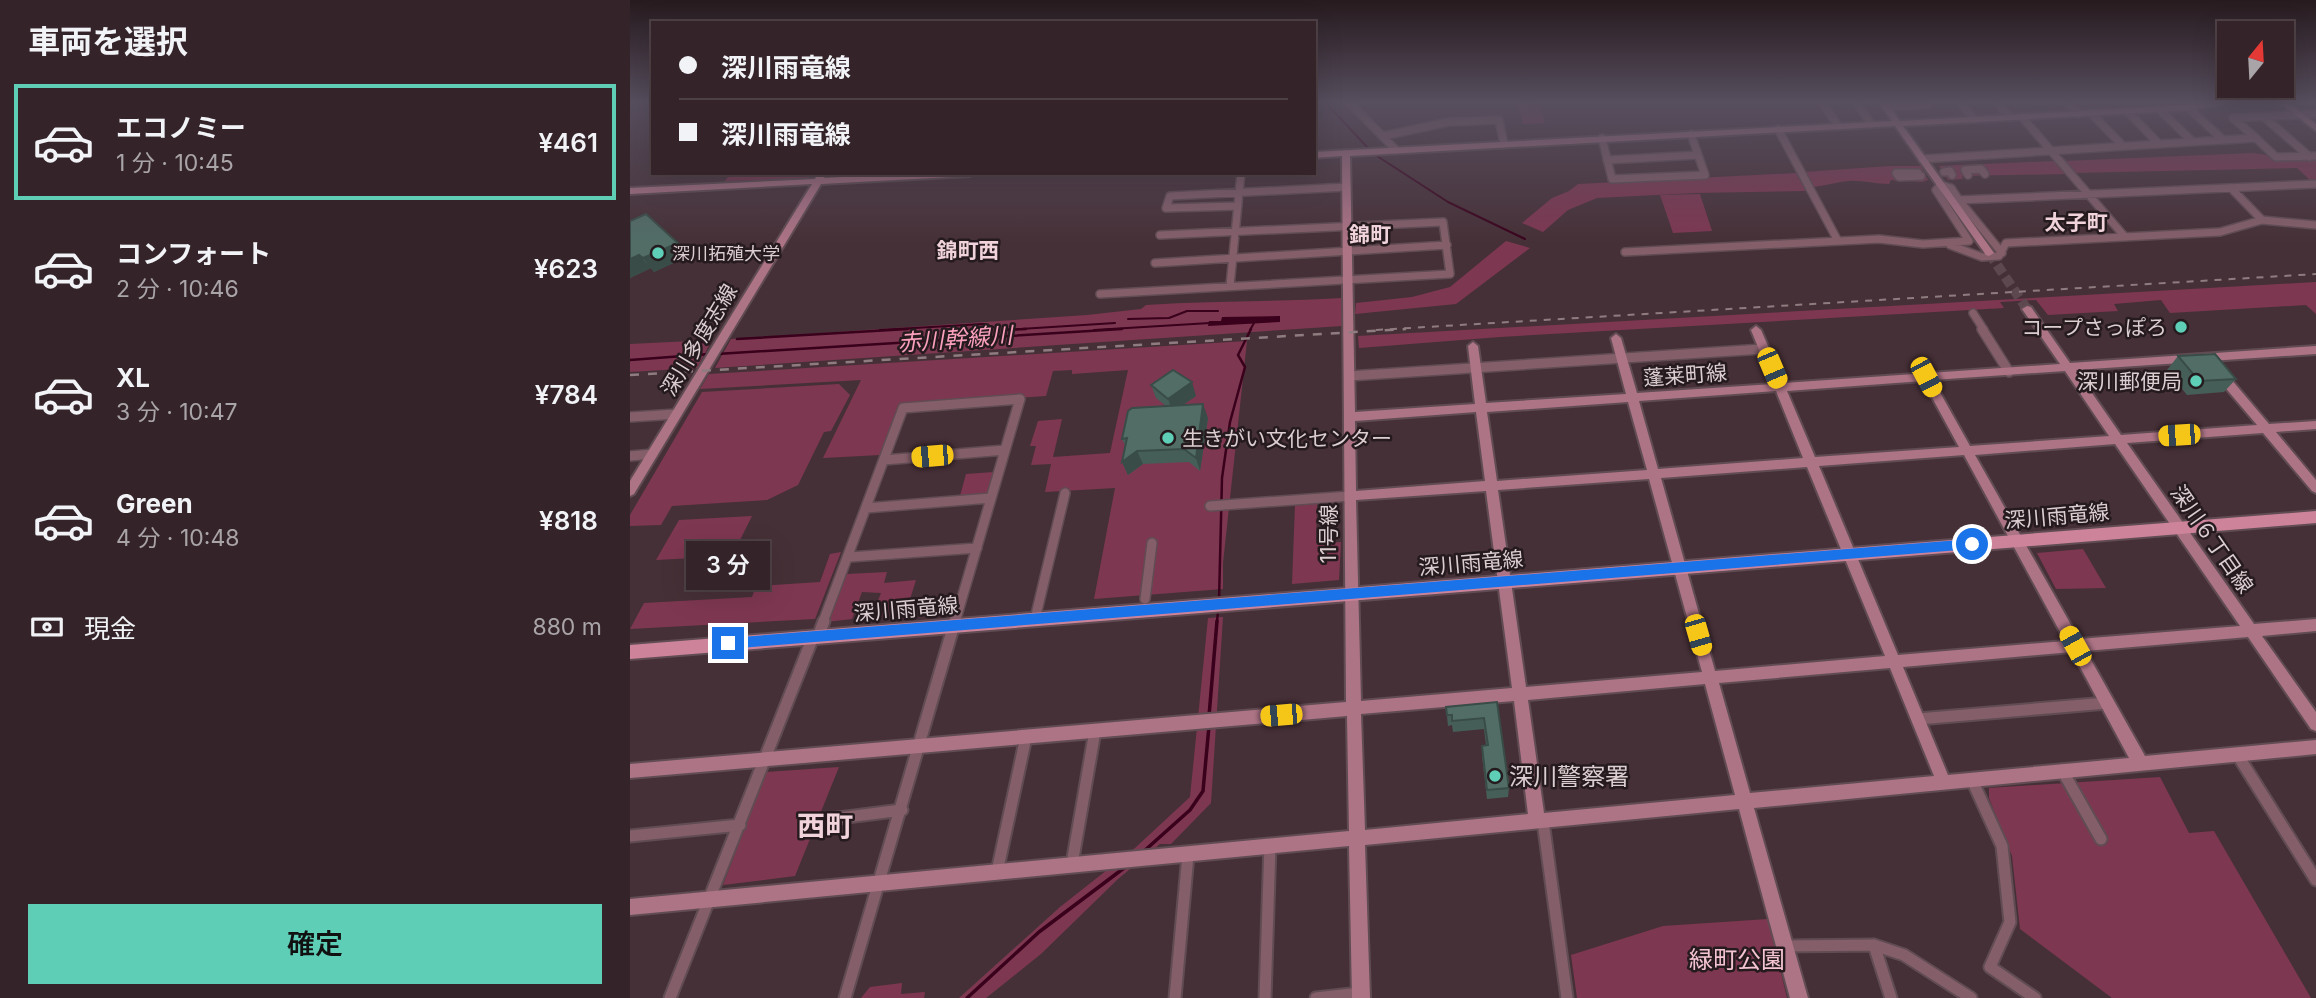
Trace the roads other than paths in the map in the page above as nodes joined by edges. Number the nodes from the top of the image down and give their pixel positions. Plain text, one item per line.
1 (1396, 150) joint
2 (1404, 150) edge
3 (1605, 150) edge
4 (1696, 150) edge
5 (1789, 150) edge
6 (1915, 150) edge
7 (2072, 150) edge
8 (2268, 150) edge
9 (2052, 151) junction
10 (1346, 154) junction
11 (1316, 155) edge
12 (1698, 155) junction
13 (2313, 157) edge
14 (1922, 159) junction
15 (1607, 160) junction
16 (1944, 172) dead end
17 (1985, 174) dead end
18 (896, 175) edge
19 (1241, 175) edge
20 (1968, 175) dead end
21 (1952, 176) dead end
22 (821, 177) edge
23 (2316, 184) edge
24 (1941, 185) junction
25 (1347, 187) junction
26 (2231, 188) junction
27 (630, 191) edge
28 (1239, 193) junction
29 (2088, 194) junction
30 (1959, 200) junction
31 (1238, 206) junction
32 (2262, 220) junction
33 (2316, 225) edge
34 (1347, 226) junction
35 (1235, 231) junction
36 (1160, 235) dead end
37 (2125, 237) junction
38 (1838, 241) junction
39 (1969, 242) junction
40 (1945, 243) junction
41 (1447, 245) junction
42 (1347, 252) junction
43 (1625, 252) dead end
44 (1989, 253) tunnel mouth
45 (2003, 253) junction
46 (1974, 254) junction
47 (1232, 258) junction
48 (1155, 263) dead end
49 (1348, 280) junction
50 (1230, 286) junction
51 (1100, 294) dead end
52 (2027, 309) tunnel mouth
53 (1973, 313) dead end
54 (1756, 330) dead end
55 (1616, 338) dead end
56 (1474, 346) dead end
57 (1763, 349) junction
58 (2316, 351) edge
59 (1621, 357) junction
60 (2207, 359) junction
61 (1476, 367) junction
62 (2069, 369) junction
63 (2009, 372) junction
64 (1349, 376) junction
65 (1926, 377) junction
66 (1780, 387) junction
67 (1633, 398) junction
68 (1482, 408) junction
69 (677, 414) junction
70 (630, 417) edge
71 (1349, 417) junction
72 (2316, 425) edge
73 (2266, 429) junction
74 (2118, 440) junction
75 (1005, 450) junction
76 (1965, 451) junction
77 (653, 454) junction
78 (630, 456) edge
79 (884, 460) junction
80 (1810, 461) junction
81 (1653, 474) junction
82 (1493, 485) junction
83 (2316, 488) edge
84 (630, 491) edge
85 (1065, 493) dead end
86 (1351, 496) junction
87 (991, 498) junction
88 (1210, 506) dead end
89 (866, 508) junction
90 (2316, 517) edge
91 (2178, 527) junction
92 (2016, 540) junction
93 (1152, 543) dead end
94 (977, 548) junction
95 (1849, 554) junction
96 (849, 557) junction
97 (1679, 568) junction
98 (1505, 581) junction
99 (1351, 595) junction
100 (1145, 599) dead end
101 (1035, 619) junction
102 (2316, 625) edge
103 (955, 626) junction
104 (2250, 630) junction
105 (816, 637) junction
106 (2075, 646) junction
107 (630, 652) edge
108 (1894, 661) junction
109 (1710, 678) junction
110 (1521, 694) junction
111 (2107, 703) junction
112 (1355, 709) junction
113 (1918, 719) junction
114 (2316, 724) edge
115 (1095, 731) junction
116 (1026, 737) junction
117 (920, 746) junction
118 (2316, 747) edge
119 (2237, 754) junction
120 (766, 759) junction
121 (2140, 762) junction
122 (2062, 770) junction
123 (630, 771) edge
124 (1972, 780) junction
125 (1944, 782) junction
126 (1744, 801) junction
127 (902, 810) junction
128 (831, 819) dead end
129 (1540, 821) junction
130 (740, 825) junction
131 (630, 836) edge
132 (1358, 838) junction
133 (2101, 839) dead end
134 (1270, 845) junction
135 (1188, 855) junction
136 (1072, 864) junction
137 (997, 872) junction
138 (2316, 880) edge
139 (879, 883) junction
140 (710, 900) junction
141 (630, 907) edge
142 (1874, 945) junction
143 (1785, 946) junction
144 (1360, 996) edge
145 (670, 998) edge
146 (845, 998) edge
147 (1175, 998) edge
148 (1265, 998) edge
149 (1316, 998) edge
150 (1567, 998) edge
151 (1798, 998) edge
152 (1891, 998) edge
153 (1971, 998) edge
154 (2035, 998) edge

1 - 2 street
1 - 10 street
3 - 15 street
4 - 12 street
5 - 38 street
6 - 14 street
7 - 9 street
8 - 13 street
9 - 14 street
9 - 29 street
10 - 11 street
10 - 25 street, 11号線
12 - 15 street
12 - 15 street
14 - 24 street
16 - 21 street
17 - 20 street
18 - 22 street
19 - 28 street
22 - 27 street
22 - 69 street, 深川多度志線
23 - 26 street
24 - 30 street
24 - 39 street
24 - 44 street
25 - 28 street
25 - 34 street, 11号線
26 - 29 street
26 - 32 street
28 - 31 street
28 - 31 street
29 - 30 street
29 - 37 street
30 - 45 street
31 - 35 street
32 - 33 street
32 - 37 street
34 - 35 street
34 - 41 street
34 - 42 street, 11号線
35 - 36 street
35 - 47 street
37 - 45 street
38 - 40 street
38 - 43 street
39 - 40 street
39 - 46 street
40 - 46 street
41 - 42 street
41 - 49 street
42 - 47 street
42 - 49 street, 11号線
45 - 46 street
47 - 48 street
47 - 50 street
49 - 50 street
49 - 64 street, 11号線
50 - 51 street
52 - 62 street, 深川６丁目線
53 - 63 street
54 - 57 street
55 - 59 street
56 - 61 street
57 - 59 street
57 - 66 street
58 - 60 street, 蓬莱町線
59 - 61 street
59 - 67 street
60 - 62 street, 蓬莱町線
60 - 73 street
61 - 64 street
61 - 68 street
62 - 63 street, 蓬莱町線
62 - 74 street, 深川６丁目線
63 - 65 street, 蓬莱町線
64 - 71 street, 11号線
65 - 66 street, 蓬莱町線
65 - 76 street
66 - 67 street, 蓬莱町線
66 - 80 street
67 - 68 street, 蓬莱町線
67 - 81 street
68 - 71 street, 蓬莱町線
68 - 82 street
69 - 70 street
69 - 77 street, 深川多度志線
71 - 86 street, 11号線
72 - 73 street
73 - 74 street
73 - 83 street
74 - 76 street
74 - 91 street, 深川６丁目線
75 - 79 street
75 - 79 street
75 - 87 street
76 - 80 street
76 - 92 street
77 - 78 street
77 - 84 street, 深川多度志線
79 - 89 street
80 - 81 street
80 - 95 street
81 - 82 street
81 - 97 street
82 - 86 street
82 - 98 street
85 - 101 street
86 - 88 street
86 - 99 street, 11号線
87 - 89 street
87 - 94 street
89 - 96 street
90 - 91 main road, 深川雨竜線
91 - 92 main road, 深川雨竜線
91 - 104 street, 深川６丁目線
92 - 95 main road, 深川雨竜線
92 - 106 street
93 - 100 street
94 - 96 street
94 - 103 street
95 - 97 main road, 深川雨竜線
95 - 108 street
96 - 105 street
97 - 98 main road, 深川雨竜線
97 - 109 street
98 - 99 main road, 深川雨竜線
98 - 110 street
99 - 101 main road, 深川雨竜線
99 - 112 street, 11号線
101 - 103 main road, 深川雨竜線
102 - 104 street
103 - 105 main road, 深川雨竜線
103 - 117 street
104 - 106 street
104 - 114 street, 深川６丁目線
105 - 107 main road, 深川雨竜線
105 - 120 street
106 - 108 street
106 - 111 street
108 - 109 street
108 - 113 street
109 - 110 street
109 - 126 street
110 - 112 street
110 - 129 street
111 - 113 street
111 - 121 street
112 - 115 street
112 - 132 street, 11号線
113 - 125 street
115 - 116 street
115 - 136 street
116 - 117 street
116 - 137 street
117 - 120 street
117 - 127 street
118 - 119 street
119 - 121 street
119 - 138 street
120 - 123 street
120 - 130 street
121 - 122 street
122 - 124 street
122 - 133 street
124 - 125 street
124 - 154 street
125 - 126 street
126 - 129 street
126 - 143 street
127 - 128 street
127 - 139 street
129 - 132 street
129 - 150 street
130 - 131 street
130 - 140 street
132 - 134 street
132 - 144 street, 11号線
134 - 135 street
134 - 148 street
135 - 136 street
135 - 147 street
136 - 137 street
137 - 139 street
139 - 140 street
139 - 146 street
140 - 141 street
140 - 145 street
142 - 143 street
142 - 152 street
142 - 153 street
143 - 151 street
144 - 149 street

